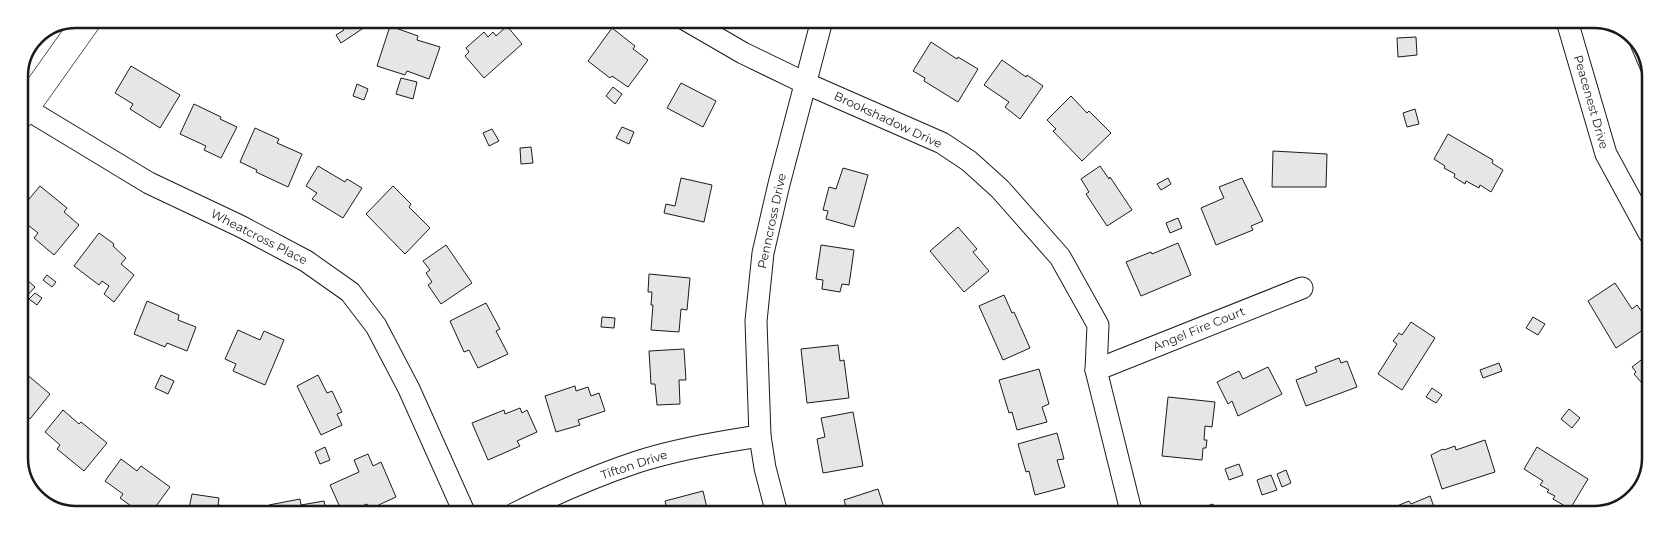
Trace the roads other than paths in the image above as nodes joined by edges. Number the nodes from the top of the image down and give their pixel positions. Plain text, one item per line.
1 (82, 28) edge
2 (700, 28) edge
3 (820, 28) edge
4 (1569, 28) edge
5 (805, 83) junction
6 (28, 104) edge
7 (28, 115) edge
8 (1641, 219) edge
9 (1302, 288) dead end
10 (1096, 370) junction
11 (760, 436) junction
12 (461, 506) edge
13 (530, 506) edge
14 (775, 506) edge
15 (1130, 506) edge

1 - 6 street
2 - 5 street, Brookshadow Drive
3 - 5 street, Penncross Drive
4 - 8 street, Peacenest Drive
5 - 10 street, Brookshadow Drive
5 - 11 street, Penncross Drive
7 - 12 street, Wheatcross Place
9 - 10 street, Angel Fire Court
10 - 15 street, Brookshadow Drive
11 - 13 street, Tifton Drive
11 - 14 street, Penncross Drive

